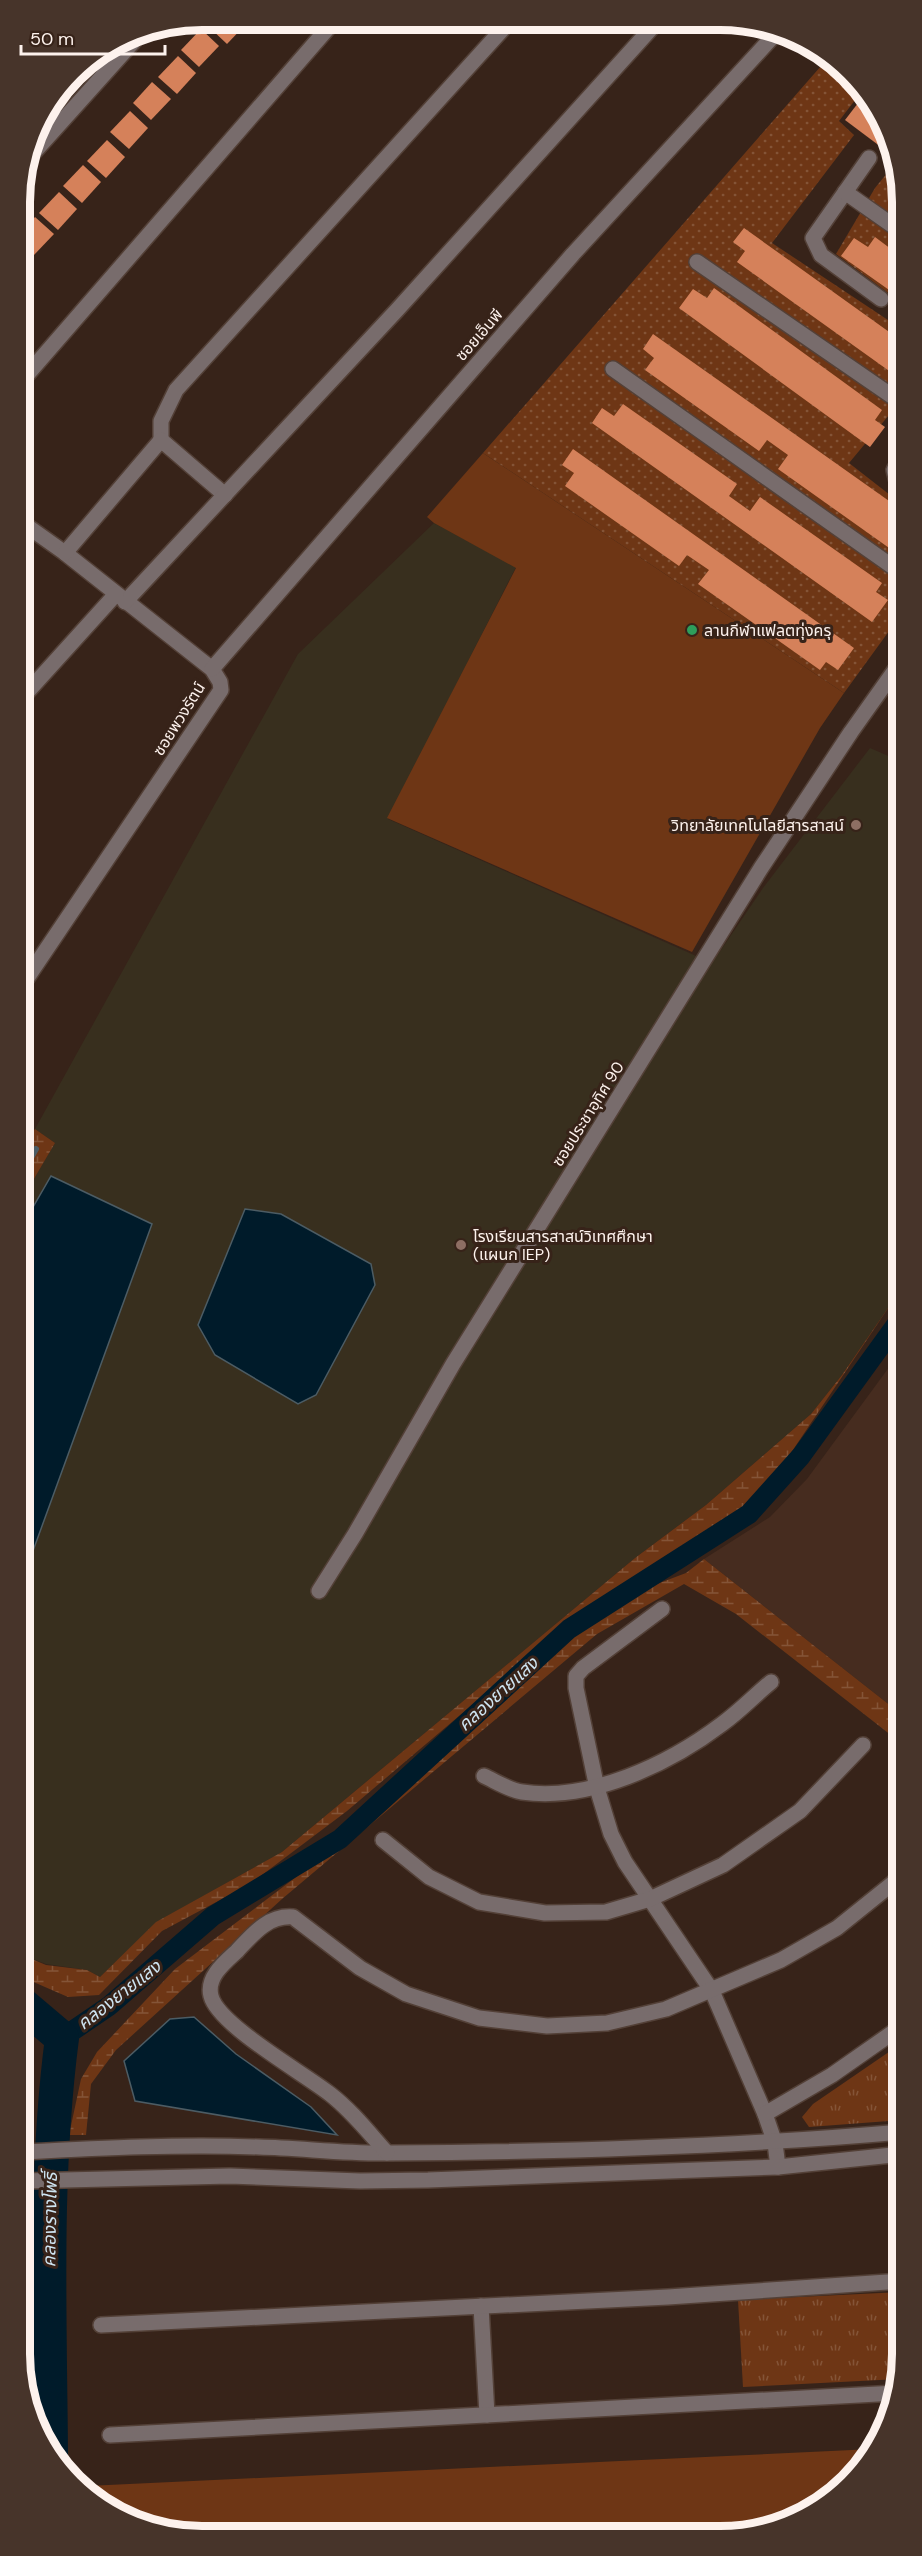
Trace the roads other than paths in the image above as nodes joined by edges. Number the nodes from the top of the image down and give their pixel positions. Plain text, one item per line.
1 (326, 30) edge
2 (502, 30) edge
3 (650, 30) edge
4 (772, 38) edge
5 (129, 46) edge
6 (40, 146) edge
7 (869, 158) dead end
8 (845, 192) junction
9 (892, 225) edge
10 (698, 261) dead end
11 (881, 299) dead end
12 (613, 369) dead end
13 (30, 371) edge
14 (892, 396) edge
15 (161, 440) junction
16 (225, 495) junction
17 (30, 528) edge
18 (65, 553) junction
19 (892, 566) edge
20 (120, 598) junction
21 (212, 669) junction
22 (892, 674) edge
23 (30, 690) edge
24 (30, 974) edge
25 (320, 1591) dead end
26 (662, 1609) dead end
27 (771, 1682) dead end
28 (863, 1745) dead end
29 (484, 1776) dead end
30 (597, 1788) junction
31 (383, 1840) dead end
32 (892, 1884) edge
33 (650, 1899) junction
34 (712, 1991) junction
35 (892, 2033) edge
36 (765, 2114) junction
37 (892, 2133) edge
38 (775, 2143) junction
39 (30, 2152) edge
40 (387, 2153) junction
41 (892, 2155) edge
42 (778, 2167) junction
43 (30, 2181) edge
44 (892, 2282) edge
45 (481, 2306) junction
46 (101, 2325) dead end
47 (887, 2393) edge
48 (487, 2415) junction
49 (110, 2435) dead end

1 - 13 street
2 - 15 street
3 - 16 street
4 - 21 street, ซอยเอ็นพี
5 - 6 street
7 - 8 street
8 - 9 street
8 - 11 street
10 - 14 street
12 - 19 street
15 - 16 street
15 - 18 street
16 - 20 street
17 - 18 street, ซอยพวงรัตน์
18 - 20 street, ซอยพวงรัตน์
20 - 21 street, ซอยพวงรัตน์
20 - 23 street
21 - 24 street, ซอยพวงรัตน์
22 - 25 street, ซอยประชาอุทิศ 90
26 - 30 street
27 - 30 street
28 - 33 street
29 - 30 street
30 - 33 street
31 - 33 street
32 - 34 street
33 - 34 street
34 - 36 street
34 - 40 street
35 - 36 street
36 - 38 street
37 - 38 street
38 - 40 street
38 - 42 street
39 - 40 street
41 - 42 street
42 - 43 street
44 - 45 street
45 - 46 street
45 - 48 street
47 - 48 street
48 - 49 street

